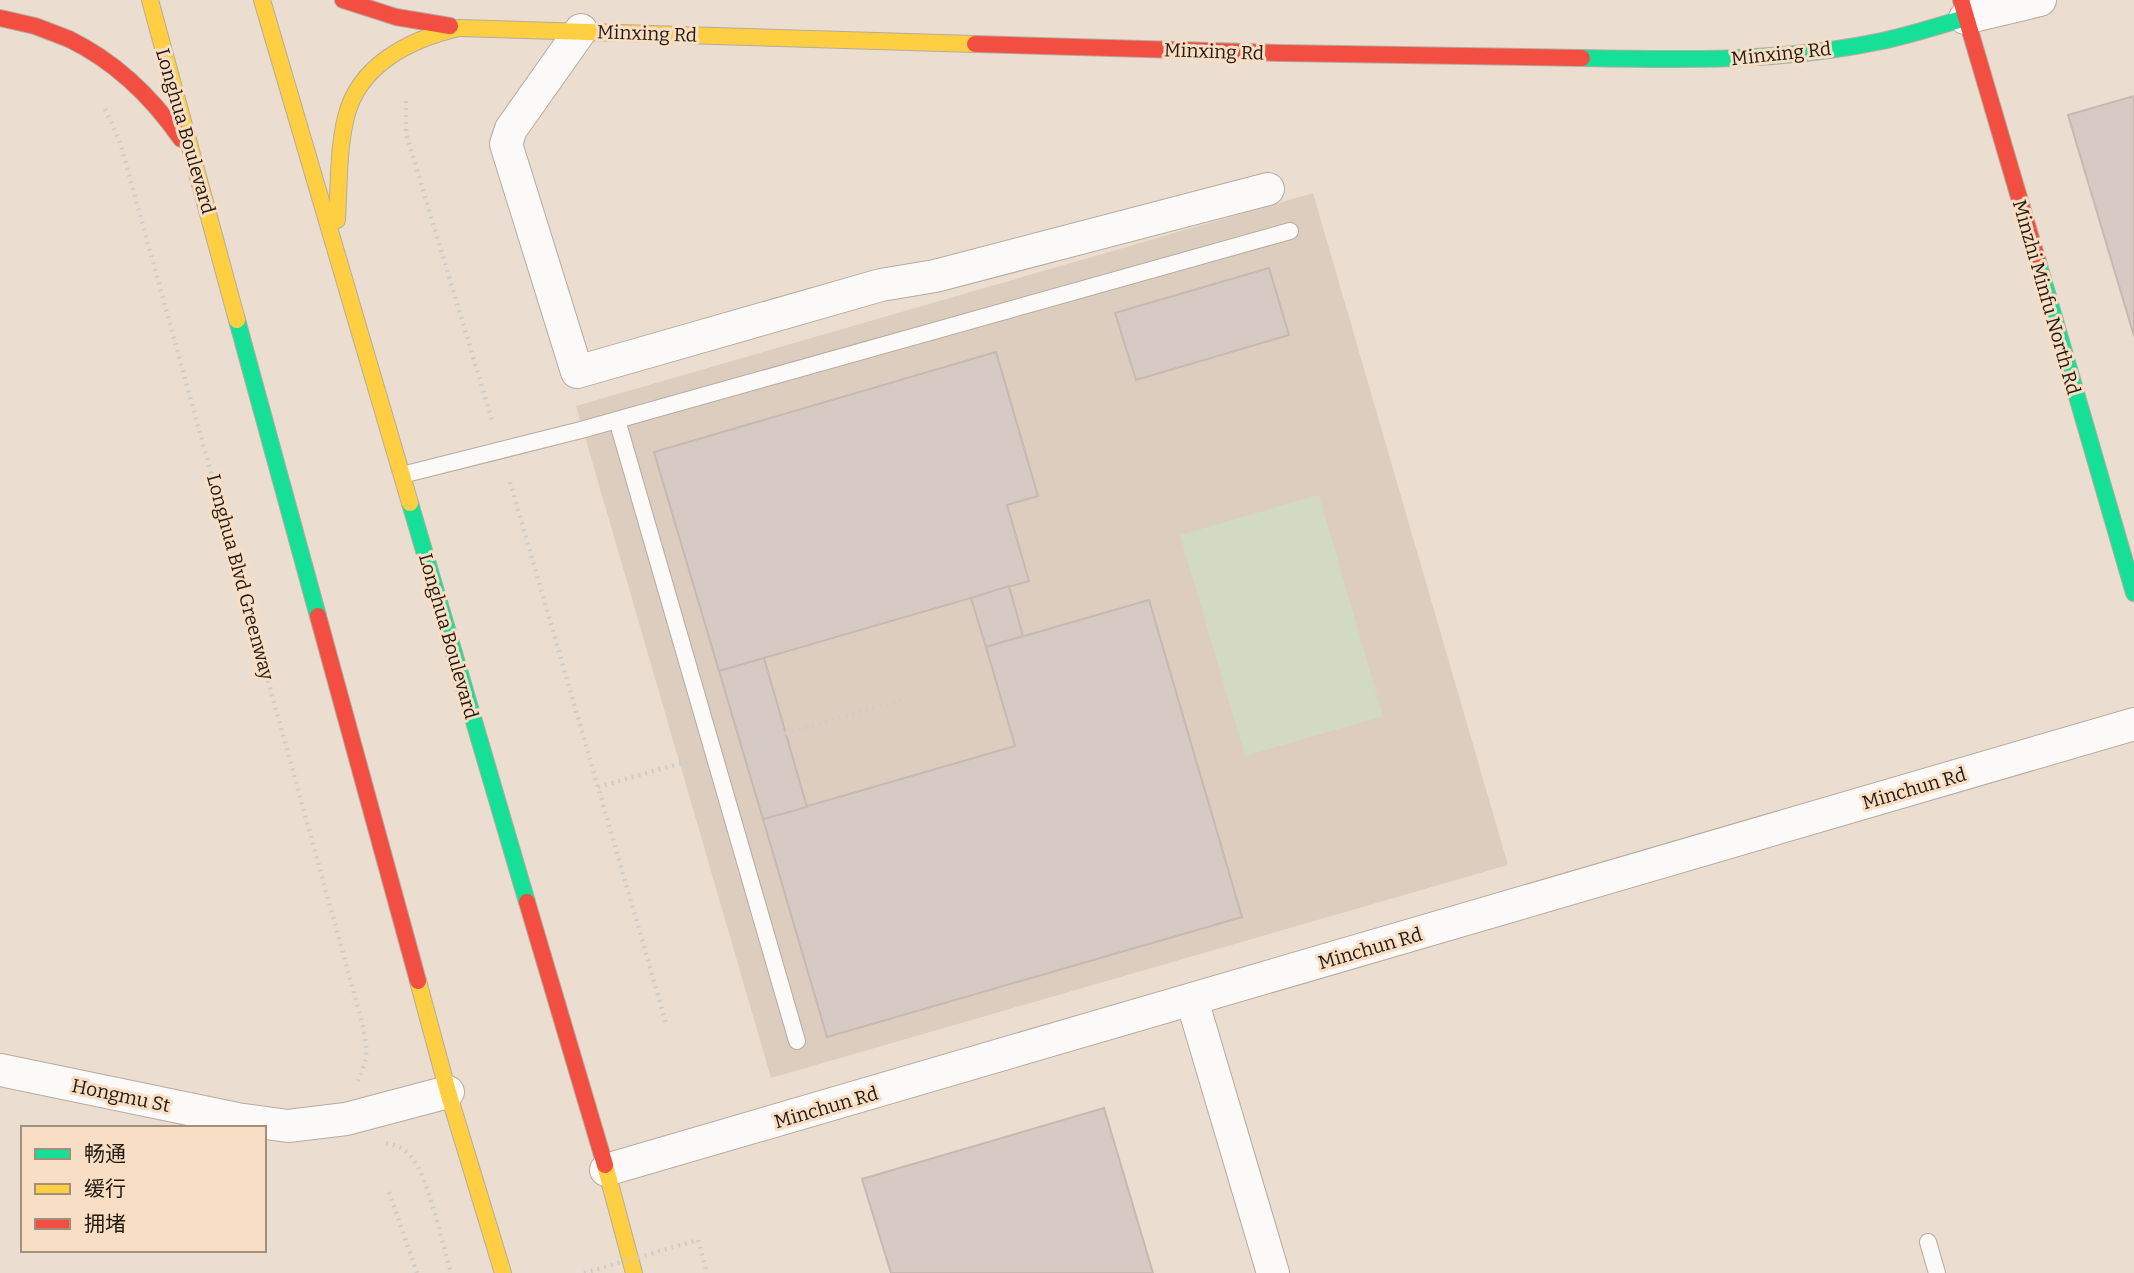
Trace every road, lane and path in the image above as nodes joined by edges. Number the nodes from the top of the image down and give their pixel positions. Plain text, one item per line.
1 (149, 0) edge
2 (262, 0) edge
3 (344, 0) edge
4 (2040, 0) edge
5 (1963, 9) edge
6 (0, 18) edge
7 (459, 28) junction
8 (581, 30) junction
9 (406, 101) dead end
10 (104, 107) dead end
11 (198, 170) junction
12 (1268, 189) dead end
13 (1290, 232) dead end
14 (335, 244) junction
15 (492, 420) dead end
16 (617, 420) junction
17 (402, 475) junction
18 (510, 482) dead end
19 (2134, 593) edge
20 (905, 699) dead end
21 (2134, 724) edge
22 (714, 754) junction
23 (598, 787) junction
24 (1192, 1000) junction
25 (666, 1023) dead end
26 (797, 1041) dead end
27 (0, 1070) edge
28 (357, 1082) dead end
29 (449, 1092) junction
30 (385, 1143) dead end
31 (606, 1170) junction
32 (388, 1192) dead end
33 (1928, 1242) dead end
34 (417, 1273) edge
35 (451, 1273) edge
36 (503, 1273) edge
37 (584, 1273) edge
38 (634, 1273) edge
39 (707, 1273) edge
40 (1273, 1273) edge
41 (1937, 1273) edge

1 - 11 main road, Longhua Boulevard
2 - 14 main road, Longhua Boulevard
3 - 7 main road
4 - 5 street
5 - 8 main road, Minxing Rd
5 - 19 main road, Minzhi Minfu North Rd
6 - 11 main road
7 - 8 main road, Minxing Rd
7 - 14 main road
8 - 12 street
9 - 15 path
10 - 28 path, Longhua Blvd Greenway
11 - 29 main road, Longhua Boulevard
13 - 16 lane
14 - 17 main road, Longhua Boulevard
16 - 17 lane
16 - 22 lane
17 - 31 main road, Longhua Boulevard
18 - 23 path
20 - 22 path
21 - 24 street, Minchun Rd
22 - 23 path
22 - 26 lane
23 - 25 path
24 - 31 street, Minchun Rd
24 - 40 street
27 - 29 street, Hongmu St
29 - 36 main road, Longhua Boulevard
30 - 35 path
31 - 38 main road, Longhua Boulevard
32 - 34 path
33 - 41 lane
37 - 39 path, bridge

